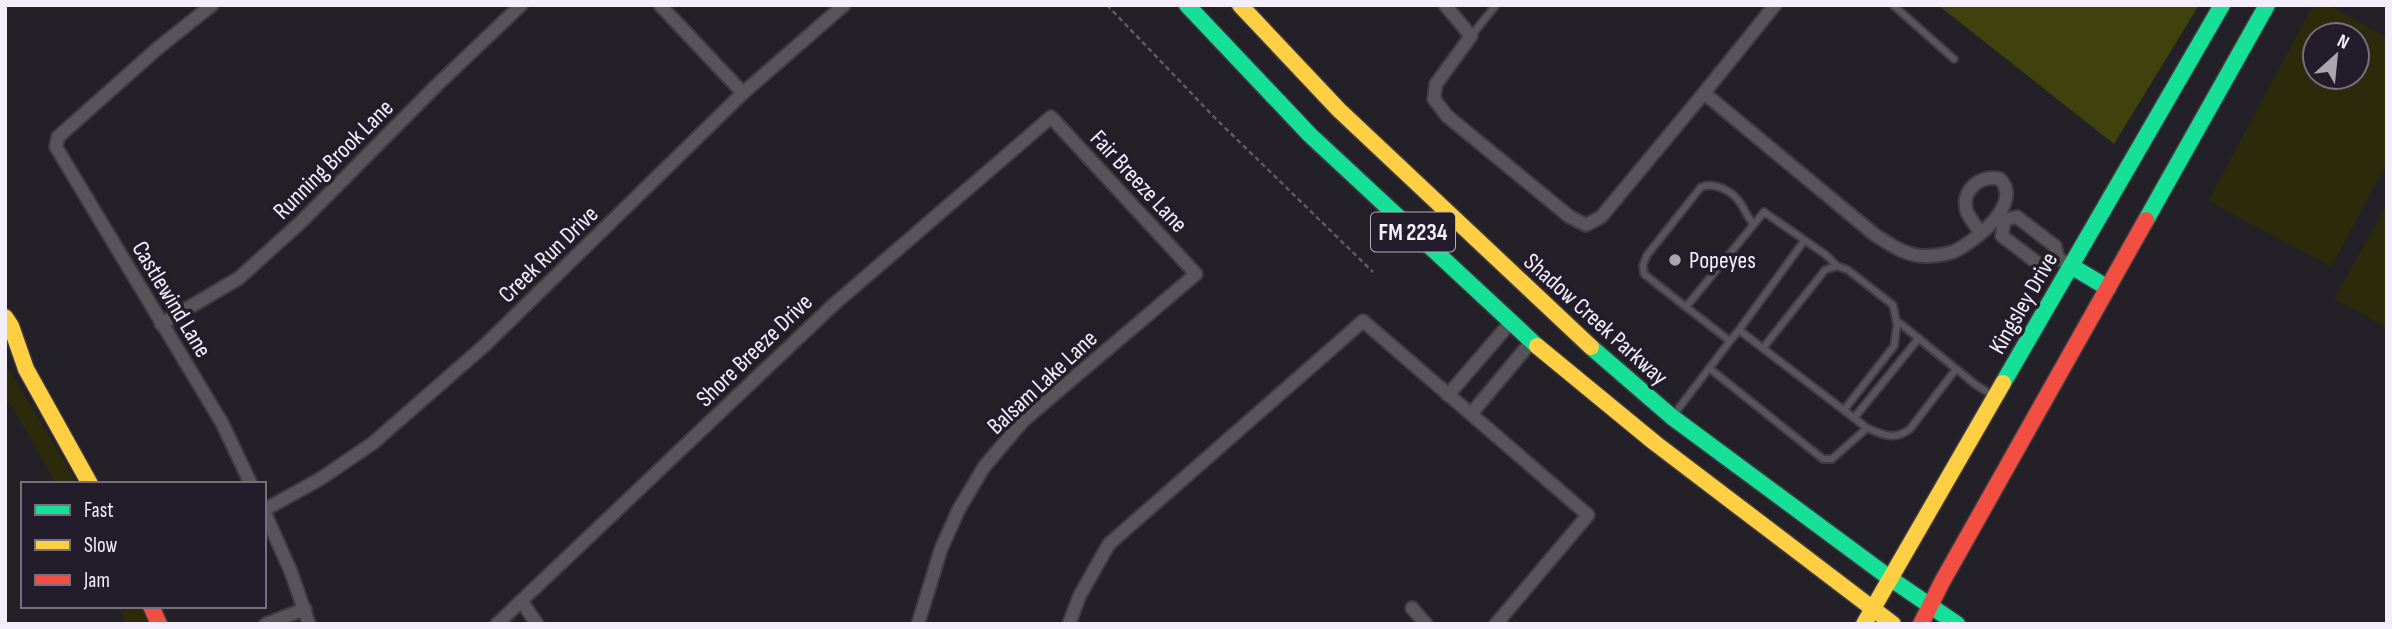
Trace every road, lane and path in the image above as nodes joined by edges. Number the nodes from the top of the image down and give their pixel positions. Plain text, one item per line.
1 (212, 5) edge
2 (521, 5) edge
3 (660, 5) edge
4 (844, 5) edge
5 (1107, 5) edge
6 (1187, 5) edge
7 (1240, 5) edge
8 (1445, 5) edge
9 (1496, 5) edge
10 (1775, 5) edge
11 (1893, 5) edge
12 (2222, 5) edge
13 (2267, 5) edge
14 (1471, 36) junction
15 (1954, 59) dead end
16 (743, 93) junction
17 (1704, 93) junction
18 (1051, 117) joint
19 (2002, 218) junction
20 (1754, 224) junction
21 (1980, 232) junction
22 (1804, 241) junction
23 (2064, 262) junction
24 (1837, 266) junction
25 (1373, 272) dead end
26 (1196, 274) joint
27 (2108, 288) junction
28 (1686, 307) junction
29 (5, 317) edge
30 (1896, 320) junction
31 (1511, 322) junction
32 (161, 324) junction
33 (1739, 330) junction
34 (1919, 338) junction
35 (1532, 341) junction
36 (1730, 341) junction
37 (5, 348) edge
38 (1763, 348) junction
39 (1709, 368) junction
40 (26, 369) junction
41 (1956, 369) junction
42 (1448, 395) junction
43 (1996, 397) junction
44 (1844, 410) junction
45 (1471, 414) junction
46 (1672, 417) junction
47 (1854, 418) junction
48 (1867, 428) junction
49 (89, 482) edge
50 (250, 482) edge
51 (266, 509) edge
52 (266, 515) edge
53 (1891, 579) junction
54 (522, 602) junction
55 (1930, 606) junction
56 (152, 608) edge
57 (1412, 608) dead end
58 (305, 609) junction
59 (1873, 609) junction
60 (159, 624) edge
61 (266, 624) edge
62 (309, 624) edge
63 (497, 624) edge
64 (537, 624) edge
65 (918, 624) edge
66 (1069, 624) edge
67 (1426, 624) edge
68 (1496, 624) edge
69 (1864, 624) edge
70 (1893, 624) edge
71 (1921, 624) edge
72 (1957, 624) edge

1 - 32 street, Castlewind Lane
2 - 32 street, Running Brook Lane
3 - 16 street
4 - 16 street, Creek Run Drive
5 - 25 path
6 - 31 main road, FM 2234
7 - 46 main road, Shadow Creek Parkway / FM 2234
8 - 14 street
9 - 14 lane
10 - 17 street
11 - 15 lane
12 - 23 main road, Kingsley Drive
13 - 27 main road
14 - 17 street
16 - 51 street, Creek Run Drive
17 - 21 street
18 - 26 street, Fair Breeze Lane
18 - 54 street, Shore Breeze Drive
19 - 21 street
19 - 21 street
19 - 23 street
19 - 23 street
20 - 22 lane
20 - 28 lane
20 - 28 lane
22 - 24 lane
22 - 33 lane
23 - 27 main road
23 - 43 main road, Kingsley Drive
24 - 30 lane
24 - 38 lane
26 - 65 street, Balsam Lake Lane
27 - 55 main road
28 - 36 lane
29 - 40 main road
30 - 34 lane
30 - 44 lane
31 - 35 main road, FM 2234
31 - 42 street
32 - 50 street, Castlewind Lane
33 - 36 lane
33 - 38 lane
34 - 41 lane
34 - 47 lane
35 - 45 street
35 - 59 main road, FM 2234
36 - 39 lane
37 - 40 main road
38 - 44 lane
39 - 46 lane
39 - 48 lane
40 - 49 main road
41 - 43 lane
41 - 48 lane
42 - 45 street
42 - 66 street
43 - 53 main road, Kingsley Drive
44 - 47 lane
45 - 68 street
46 - 53 main road, Shadow Creek Parkway / FM 2234
47 - 48 lane
52 - 58 street
53 - 55 main road, Shadow Creek Parkway / FM 2234
53 - 59 main road, Kingsley Drive
54 - 63 street, Shore Breeze Drive
54 - 64 street
55 - 71 main road
55 - 72 main road, Shadow Creek Parkway / FM 2234
56 - 60 main road
57 - 67 street
58 - 61 street
58 - 62 street
59 - 69 main road, Kingsley Drive
59 - 70 main road, FM 2234

